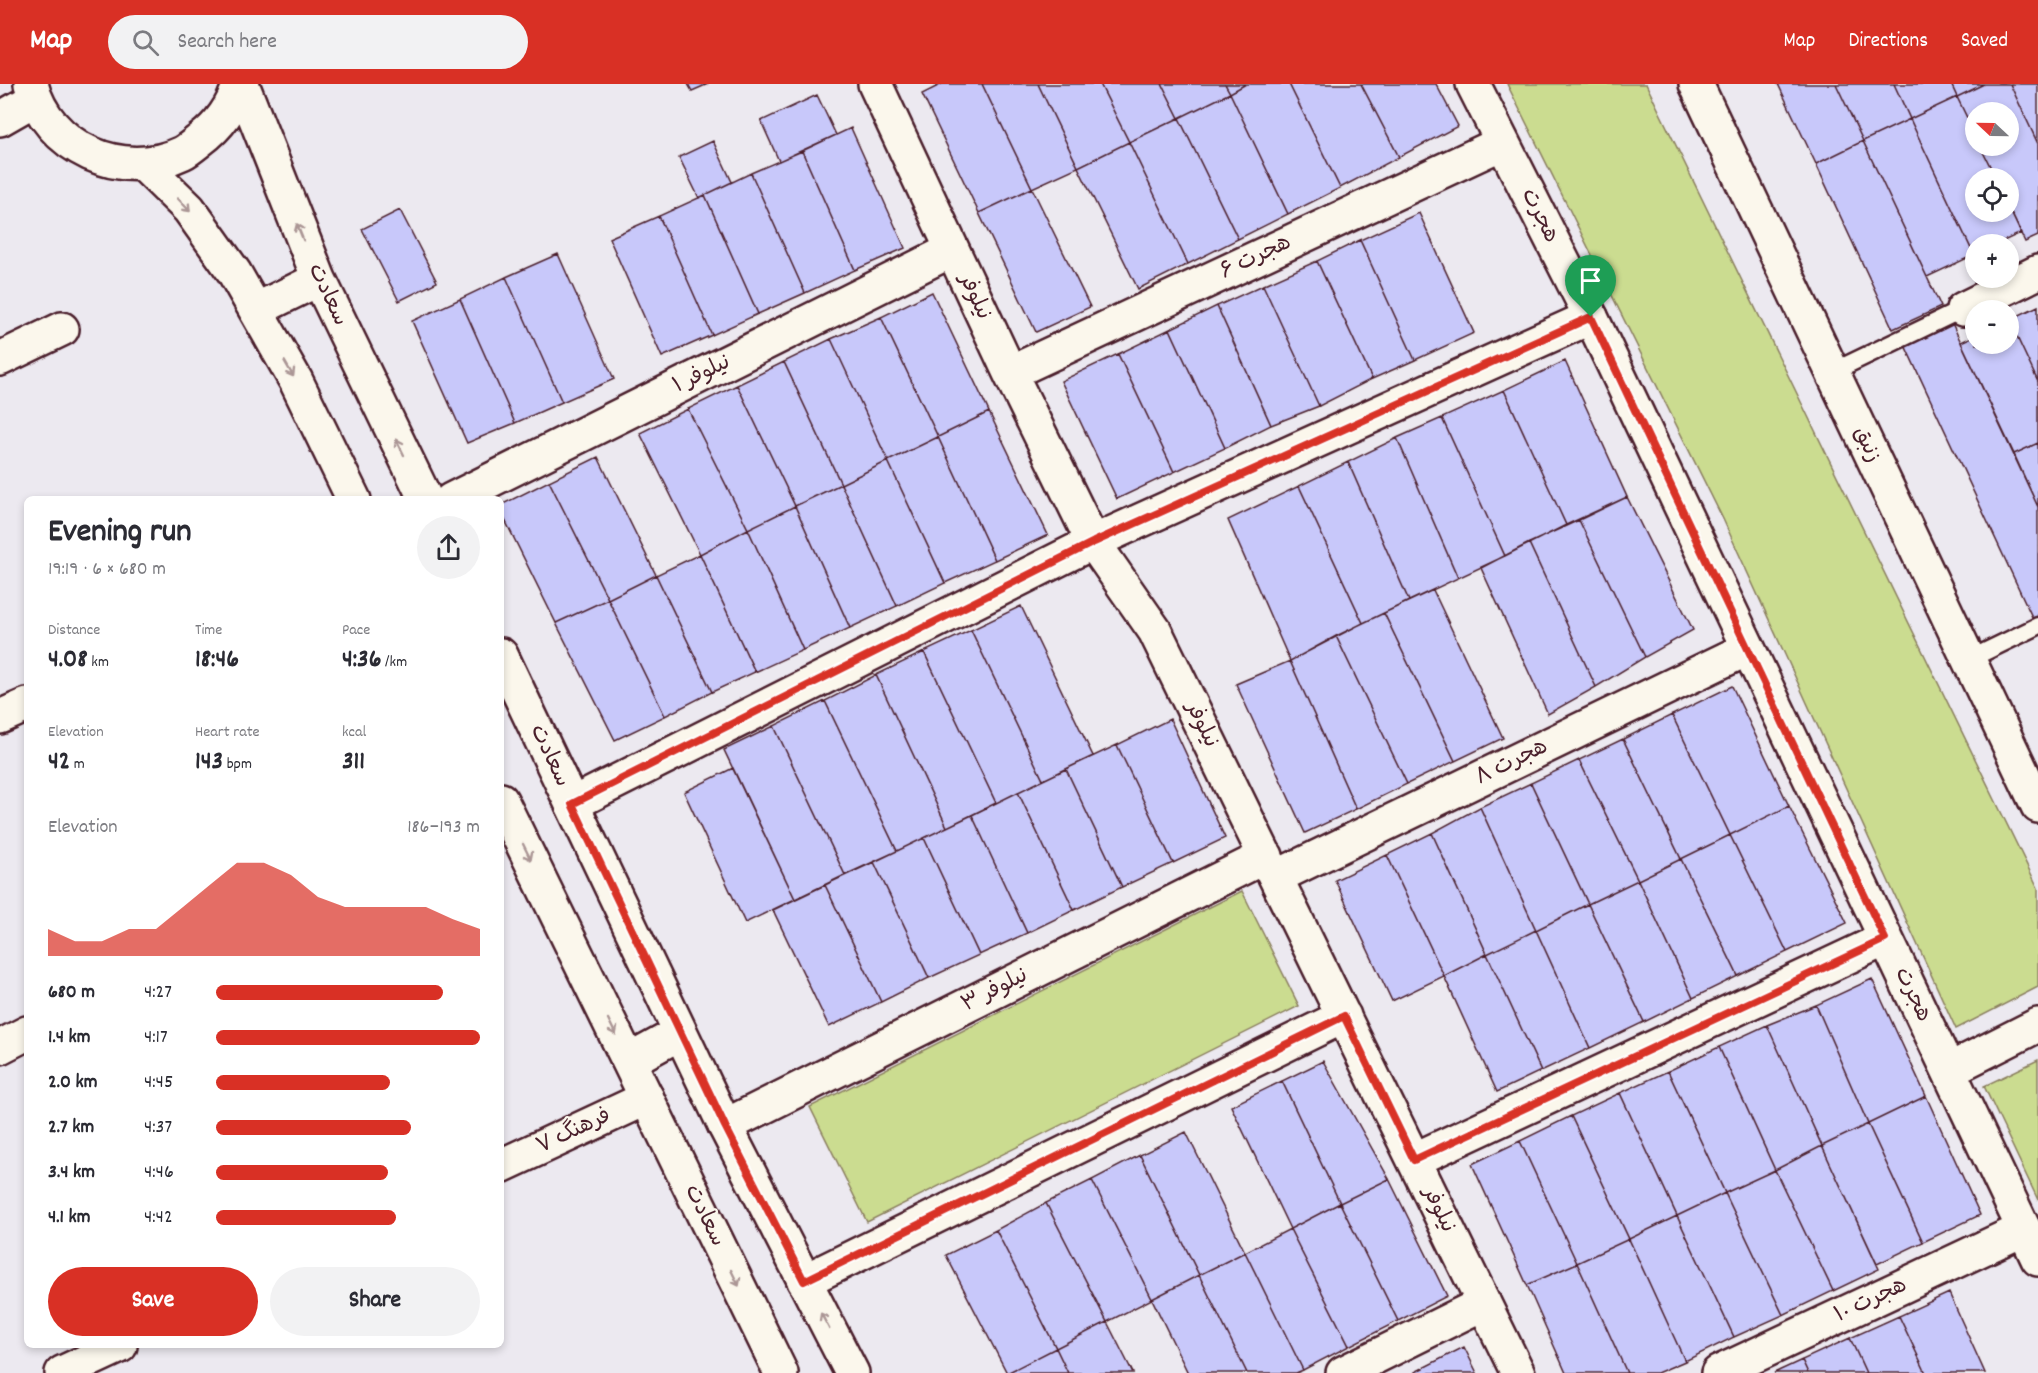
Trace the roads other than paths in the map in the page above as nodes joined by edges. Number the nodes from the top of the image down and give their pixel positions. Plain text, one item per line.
1 (240, 84) edge
2 (875, 84) edge
3 (1473, 84) edge
4 (1696, 84) edge
5 (33, 92) edge
6 (0, 119) edge
7 (1502, 143) junction
8 (143, 164) junction
9 (952, 250) junction
10 (2038, 272) edge
11 (319, 279) junction
12 (1963, 309) joint
13 (256, 310) junction
14 (1591, 317) junction
15 (62, 329) dead end
16 (0, 359) edge
17 (1832, 372) junction
18 (1010, 373) junction
19 (352, 496) edge
20 (424, 496) edge
21 (459, 496) edge
22 (1094, 542) junction
23 (2038, 626) edge
24 (1747, 649) junction
25 (1968, 660) junction
26 (504, 661) edge
27 (24, 706) edge
28 (0, 717) edge
29 (572, 804) junction
30 (504, 806) edge
31 (2038, 806) edge
32 (1271, 867) junction
33 (1885, 939) junction
34 (1344, 1016) junction
35 (2038, 1025) edge
36 (680, 1033) junction
37 (24, 1035) edge
38 (0, 1047) edge
39 (629, 1061) junction
40 (1949, 1070) junction
41 (647, 1098) junction
42 (725, 1126) junction
43 (1414, 1160) junction
44 (504, 1165) edge
45 (2024, 1229) junction
46 (2038, 1258) edge
47 (804, 1281) junction
48 (1484, 1304) junction
49 (116, 1348) edge
50 (62, 1373) edge
51 (781, 1373) edge
52 (852, 1373) edge
53 (1343, 1373) edge
54 (1518, 1373) edge
55 (1718, 1373) edge

1 - 8 street
11 -> 1 street, سعادت
2 - 9 street, نیلوفر
3 - 7 street, هجرت
4 - 17 street, زنبق
5 - 6 street
5 - 8 street
7 - 14 street, هجرت
7 - 18 street, هجرت ۶
8 -> 13 street
9 - 18 street, نیلوفر
9 - 21 street, نیلوفر ۱
10 - 12 street
11 - 13 street
20 -> 11 street, سعادت
12 - 17 lane
13 -> 19 street
14 - 22 street
14 - 24 street, هجرت
15 - 16 street
17 - 25 street, زنبق
18 - 22 street, نیلوفر
22 - 29 street
22 - 32 street, نیلوفر
23 - 25 lane
24 - 32 street, هجرت ۸
24 - 33 street, هجرت
25 - 31 street, زنبق
26 - 29 street, سعادت
27 - 28 street
29 - 36 street, سعادت
30 -> 39 street, سعادت
32 - 34 street, نیلوفر
32 - 42 street, نیلوفر ۳
33 - 40 street, هجرت
33 - 43 street
34 - 43 street, نیلوفر
34 - 47 street
35 - 40 street
36 - 39 street
36 - 42 street, سعادت
37 - 38 street
39 - 41 street, سعادت
40 - 45 street, هجرت
41 - 44 street, فرهنگ ۷
41 -> 51 street, سعادت
42 - 47 street, سعادت
43 - 48 street, نیلوفر
45 - 46 street, هجرت
45 - 55 street, هجرت ۱۰
52 -> 47 street, سعادت
48 - 53 street
48 - 54 street, نیلوفر
49 - 50 street

